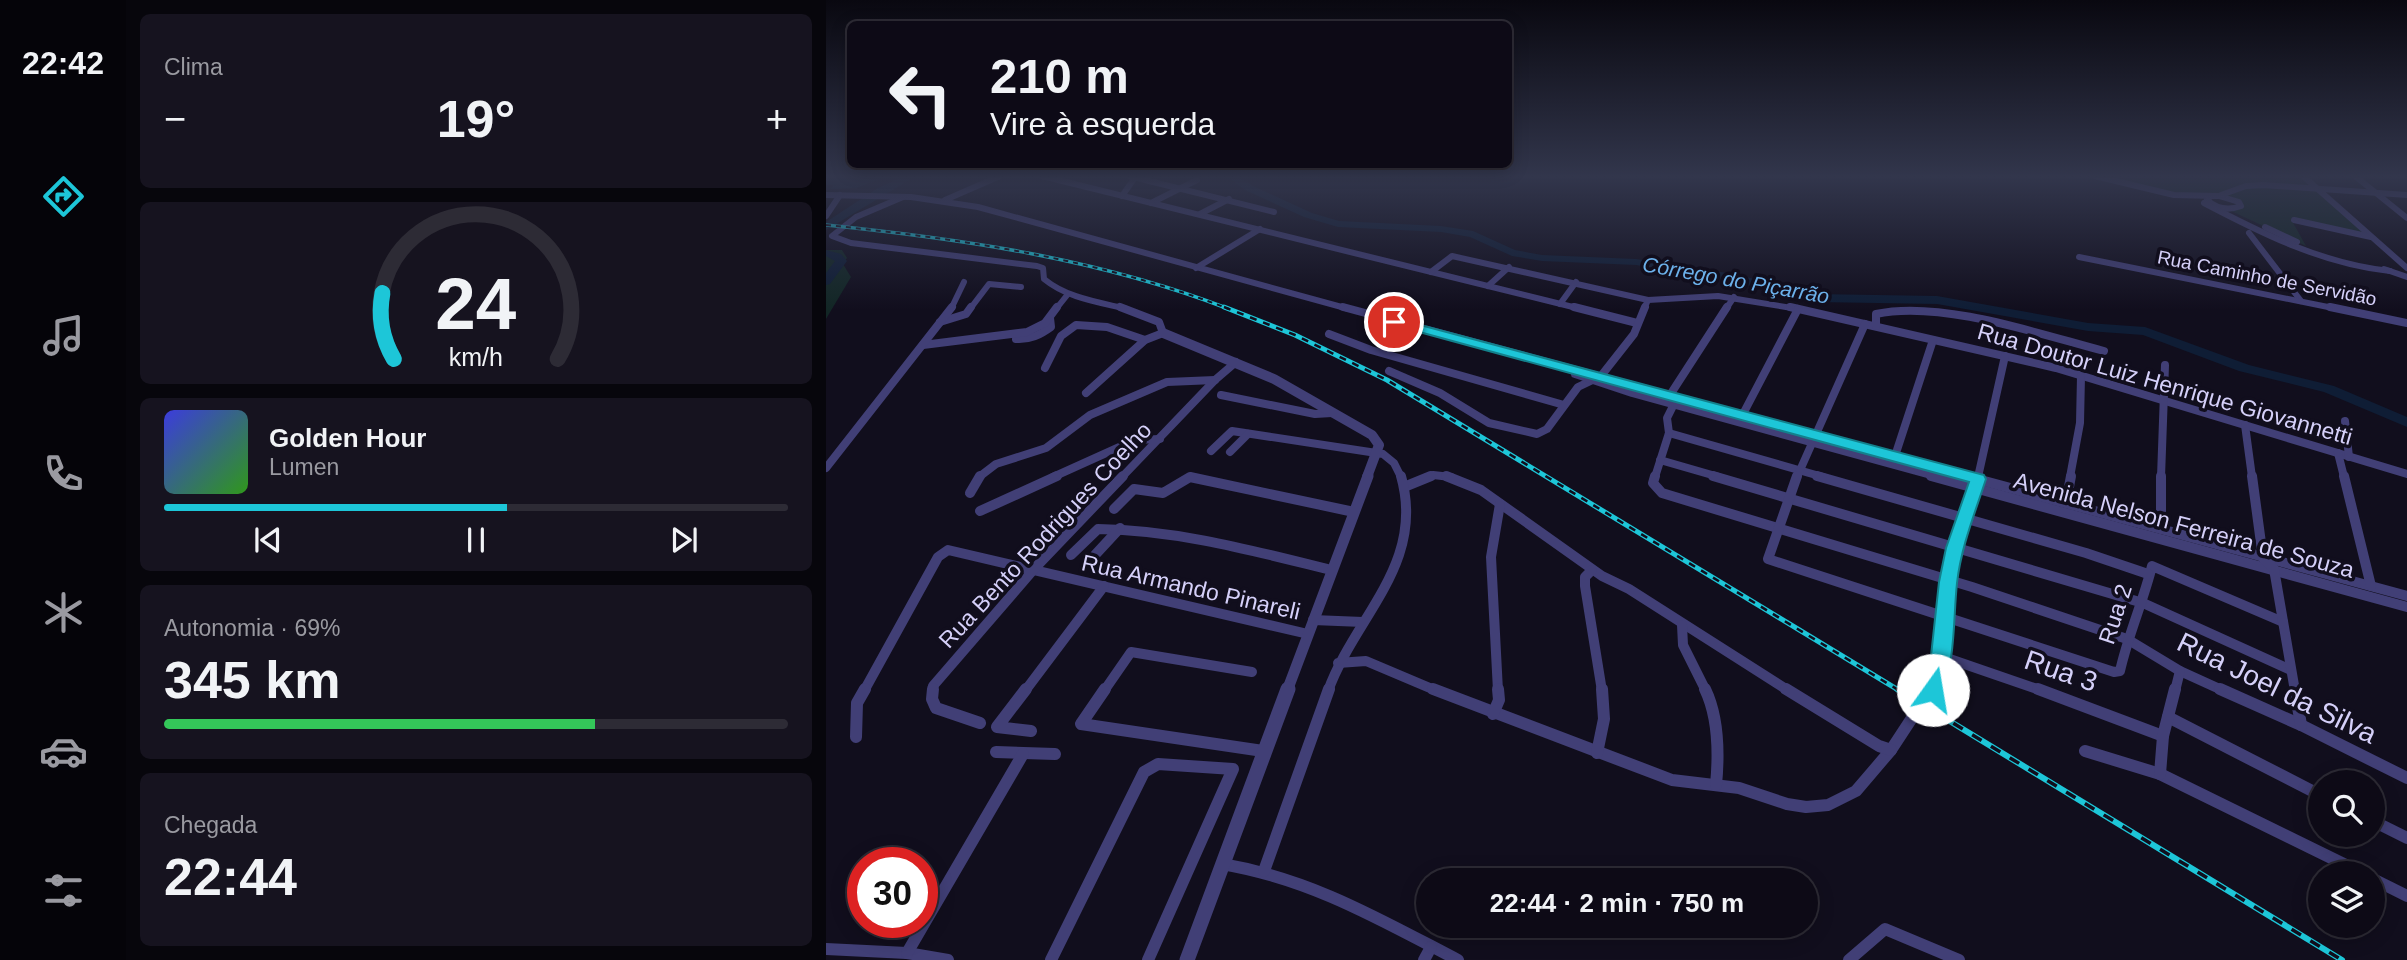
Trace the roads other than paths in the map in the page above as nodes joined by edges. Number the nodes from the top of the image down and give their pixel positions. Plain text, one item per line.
1 (851, 221) edge
2 (1025, 221) edge
3 (1228, 221) edge
4 (2245, 221) edge
5 (2248, 221) edge
6 (2297, 221) edge
7 (2353, 221) edge
8 (1261, 229) junction
9 (2249, 233) dead end
10 (2372, 238) junction
11 (2079, 257) dead end
12 (1509, 267) junction
13 (1196, 268) junction
14 (2407, 268) edge
15 (2390, 271) junction
16 (1431, 272) junction
17 (2407, 276) edge
18 (964, 282) dead end
19 (1576, 282) junction
20 (1488, 286) junction
21 (1021, 287) dead end
22 (1068, 294) junction
23 (1734, 297) junction
24 (1648, 300) junction
25 (2301, 301) junction
26 (1560, 304) junction
27 (1798, 309) junction
28 (940, 322) junction
29 (1637, 323) junction
30 (2407, 323) edge
31 (1865, 324) junction
32 (1875, 326) junction
33 (1163, 333) junction
34 (1329, 334) dead end
35 (1145, 340) junction
36 (1933, 340) junction
37 (923, 345) junction
38 (2104, 351) dead end
39 (2005, 356) junction
40 (1236, 362) junction
41 (2165, 365) dead end
42 (1045, 368) dead end
43 (1389, 371) dead end
44 (2081, 376) junction
45 (1597, 378) junction
46 (1214, 380) junction
47 (1086, 393) dead end
48 (1221, 395) dead end
49 (1672, 399) junction
50 (2162, 400) junction
51 (1564, 405) junction
52 (1332, 413) junction
53 (1743, 414) junction
54 (2345, 421) dead end
55 (2245, 425) junction
56 (1668, 433) junction
57 (1248, 434) junction
58 (1814, 438) junction
59 (1160, 439) junction
60 (1211, 451) dead end
61 (1230, 452) dead end
62 (1377, 453) junction
63 (2338, 453) junction
64 (1895, 456) junction
65 (2349, 457) junction
66 (1660, 460) junction
67 (826, 468) edge
68 (1799, 471) junction
69 (2407, 474) edge
70 (1978, 479) junction
71 (1404, 487) junction
72 (970, 493) dead end
73 (1788, 499) junction
74 (2066, 503) junction
75 (1500, 504) junction
76 (1114, 509) dead end
77 (980, 511) dead end
78 (1354, 512) junction
79 (1965, 518) junction
80 (1120, 528) junction
81 (2161, 529) junction
82 (1777, 530) junction
83 (1955, 548) junction
84 (1071, 555) dead end
85 (1095, 555) dead end
86 (2263, 558) junction
87 (1034, 569) junction
88 (1592, 569) junction
89 (2274, 569) junction
90 (1331, 570) junction
91 (2150, 570) junction
92 (1948, 582) junction
93 (1104, 586) junction
94 (2371, 586) junction
95 (2407, 596) edge
96 (2143, 603) junction
97 (2407, 607) edge
98 (1947, 617) junction
99 (1363, 622) junction
100 (2283, 622) junction
101 (1682, 625) junction
102 (1310, 627) junction
103 (2127, 639) junction
104 (1941, 656) junction
105 (1338, 663) junction
106 (2291, 670) junction
107 (2180, 671) junction
108 (1252, 672) dead end
109 (1933, 690) dead end
110 (1493, 714) junction
111 (2168, 717) junction
112 (1912, 718) dead end
113 (980, 723) dead end
114 (2301, 724) junction
115 (1031, 731) dead end
116 (2163, 736) junction
117 (856, 737) dead end
118 (1891, 750) junction
119 (1263, 751) junction
120 (2085, 751) dead end
121 (996, 752) dead end
122 (1597, 753) junction
123 (1023, 754) junction
124 (1055, 754) dead end
125 (2160, 774) junction
126 (2407, 778) edge
127 (1716, 785) junction
128 (2308, 789) edge
129 (2385, 827) edge
130 (2407, 838) edge
131 (2338, 861) edge
132 (1222, 863) junction
133 (1264, 871) junction
134 (2385, 885) edge
135 (2407, 896) edge
136 (826, 949) edge
137 (907, 953) junction
138 (1428, 954) edge
139 (948, 960) edge
140 (1051, 960) edge
141 (1148, 960) edge
142 (1187, 960) edge
143 (1458, 960) edge
144 (1849, 960) edge
145 (1959, 960) edge

1 - 22 street
2 - 13 street, Avenida Nelson Ferreira de Souza
3 - 8 street
4 - 15 street
5 - 15 street
6 - 10 street
7 - 10 street
8 - 13 street
8 - 16 street
9 - 25 street
10 - 14 street
11 - 25 street, Rua Caminho de Servidão
12 - 16 street, Rua Doutor Luiz Henrique Giovannetti
12 - 19 street, Rua Doutor Luiz Henrique Giovannetti
12 - 20 street
13 - 45 street, Avenida Nelson Ferreira de Souza
15 - 17 street
16 - 20 street
18 - 28 street
19 - 24 street, Rua Doutor Luiz Henrique Giovannetti
19 - 26 street
20 - 26 street
21 - 28 street
22 - 33 street
22 - 37 street
23 - 24 street, Rua Doutor Luiz Henrique Giovannetti
23 - 27 street, Rua Doutor Luiz Henrique Giovannetti
23 - 49 street
24 - 29 street
25 - 30 street, Rua Caminho de Servidão
26 - 29 street
27 - 31 street, Rua Doutor Luiz Henrique Giovannetti
27 - 53 street
28 - 37 street
29 - 45 street
31 - 32 street, Rua Doutor Luiz Henrique Giovannetti
31 - 58 street
32 - 36 street, Rua Doutor Luiz Henrique Giovannetti
32 - 38 street
33 - 35 street
33 - 40 street
34 - 51 street
35 - 42 street
35 - 47 street
36 - 39 street, Rua Doutor Luiz Henrique Giovannetti
36 - 64 street
37 - 67 street
39 - 44 street, Rua Doutor Luiz Henrique Giovannetti
39 - 70 street
40 - 46 street, Rua Bento Rodrigues Coelho
40 - 52 street
41 - 50 street
43 - 51 street
44 - 50 street, Rua Doutor Luiz Henrique Giovannetti
44 - 74 street
45 - 49 street, Avenida Nelson Ferreira de Souza
45 - 51 street
46 - 59 street, Rua Bento Rodrigues Coelho
46 - 72 street
48 - 52 street
49 - 53 street, Avenida Nelson Ferreira de Souza
49 - 56 street
49 - 58 street, Avenida Nelson Ferreira de Souza
50 - 55 street, Rua Doutor Luiz Henrique Giovannetti
50 - 81 street
52 - 62 street
53 - 58 street, Avenida Nelson Ferreira de Souza
54 - 65 street
55 - 63 street, Rua Doutor Luiz Henrique Giovannetti
55 - 86 street
56 - 66 street
56 - 68 street
57 - 60 street
57 - 61 street
57 - 62 street
58 - 64 street, Avenida Nelson Ferreira de Souza
58 - 68 street
58 - 70 street, Avenida Nelson Ferreira de Souza
59 - 77 street
59 - 87 street, Rua Bento Rodrigues Coelho
62 - 71 street
62 - 78 street
63 - 65 street, Rua Doutor Luiz Henrique Giovannetti
63 - 94 street
64 - 70 street, Avenida Nelson Ferreira de Souza
65 - 69 street, Rua Doutor Luiz Henrique Giovannetti
66 - 73 street
66 - 82 street, Rua Joel da Silva
68 - 73 street
68 - 79 street
70 - 74 street, Avenida Nelson Ferreira de Souza
70 - 79 street
70 - 89 street, Avenida Nelson Ferreira de Souza
71 - 75 street
71 - 99 street
73 - 82 street
73 - 83 street
74 - 81 street, Avenida Nelson Ferreira de Souza
75 - 88 street
75 - 110 street
76 - 78 street
78 - 90 street
79 - 83 street
79 - 91 street
80 - 84 street
80 - 85 street
80 - 90 street
81 - 86 street, Avenida Nelson Ferreira de Souza
82 - 92 street, Rua Joel da Silva
82 - 98 street
83 - 92 street
83 - 96 street
86 - 89 street
86 - 94 street, Avenida Nelson Ferreira de Souza
87 - 93 street, Rua Armando Pinareli
87 - 113 street, Rua Bento Rodrigues Coelho
87 - 117 street, Rua Armando Pinareli
88 - 101 street
88 - 122 street
89 - 97 street, Avenida Nelson Ferreira de Souza
89 - 100 street
90 - 102 street
91 - 96 street, Rua 2
91 - 100 street
92 - 98 street
92 - 103 street, Rua Joel da Silva
93 - 102 street, Rua Armando Pinareli
93 - 115 street
94 - 95 street, Avenida Nelson Ferreira de Souza
96 - 103 street, Rua 2
96 - 106 street
98 - 103 street, Rua 2
98 - 104 street
99 - 102 street, Rua Armando Pinareli
99 - 105 street
100 - 106 street
101 - 118 street
101 - 127 street
102 - 119 street
103 - 107 street, Rua Joel da Silva
104 - 109 street
104 - 116 street, Rua 3
105 - 110 street
105 - 133 street
106 - 114 street
107 - 111 street
107 - 114 street, Rua Joel da Silva
108 - 119 street
110 - 122 street
111 - 116 street
111 - 128 street
112 - 118 street
114 - 126 street, Rua Joel da Silva
116 - 125 street
118 - 127 street
119 - 132 street
120 - 125 street
121 - 123 street
122 - 127 street
123 - 124 street
123 - 137 street
125 - 131 street
129 - 130 street
132 - 133 street
132 - 142 street
133 - 138 street
134 - 135 street
136 - 137 street
137 - 139 street
138 - 143 street
140 - 141 street
144 - 145 street

